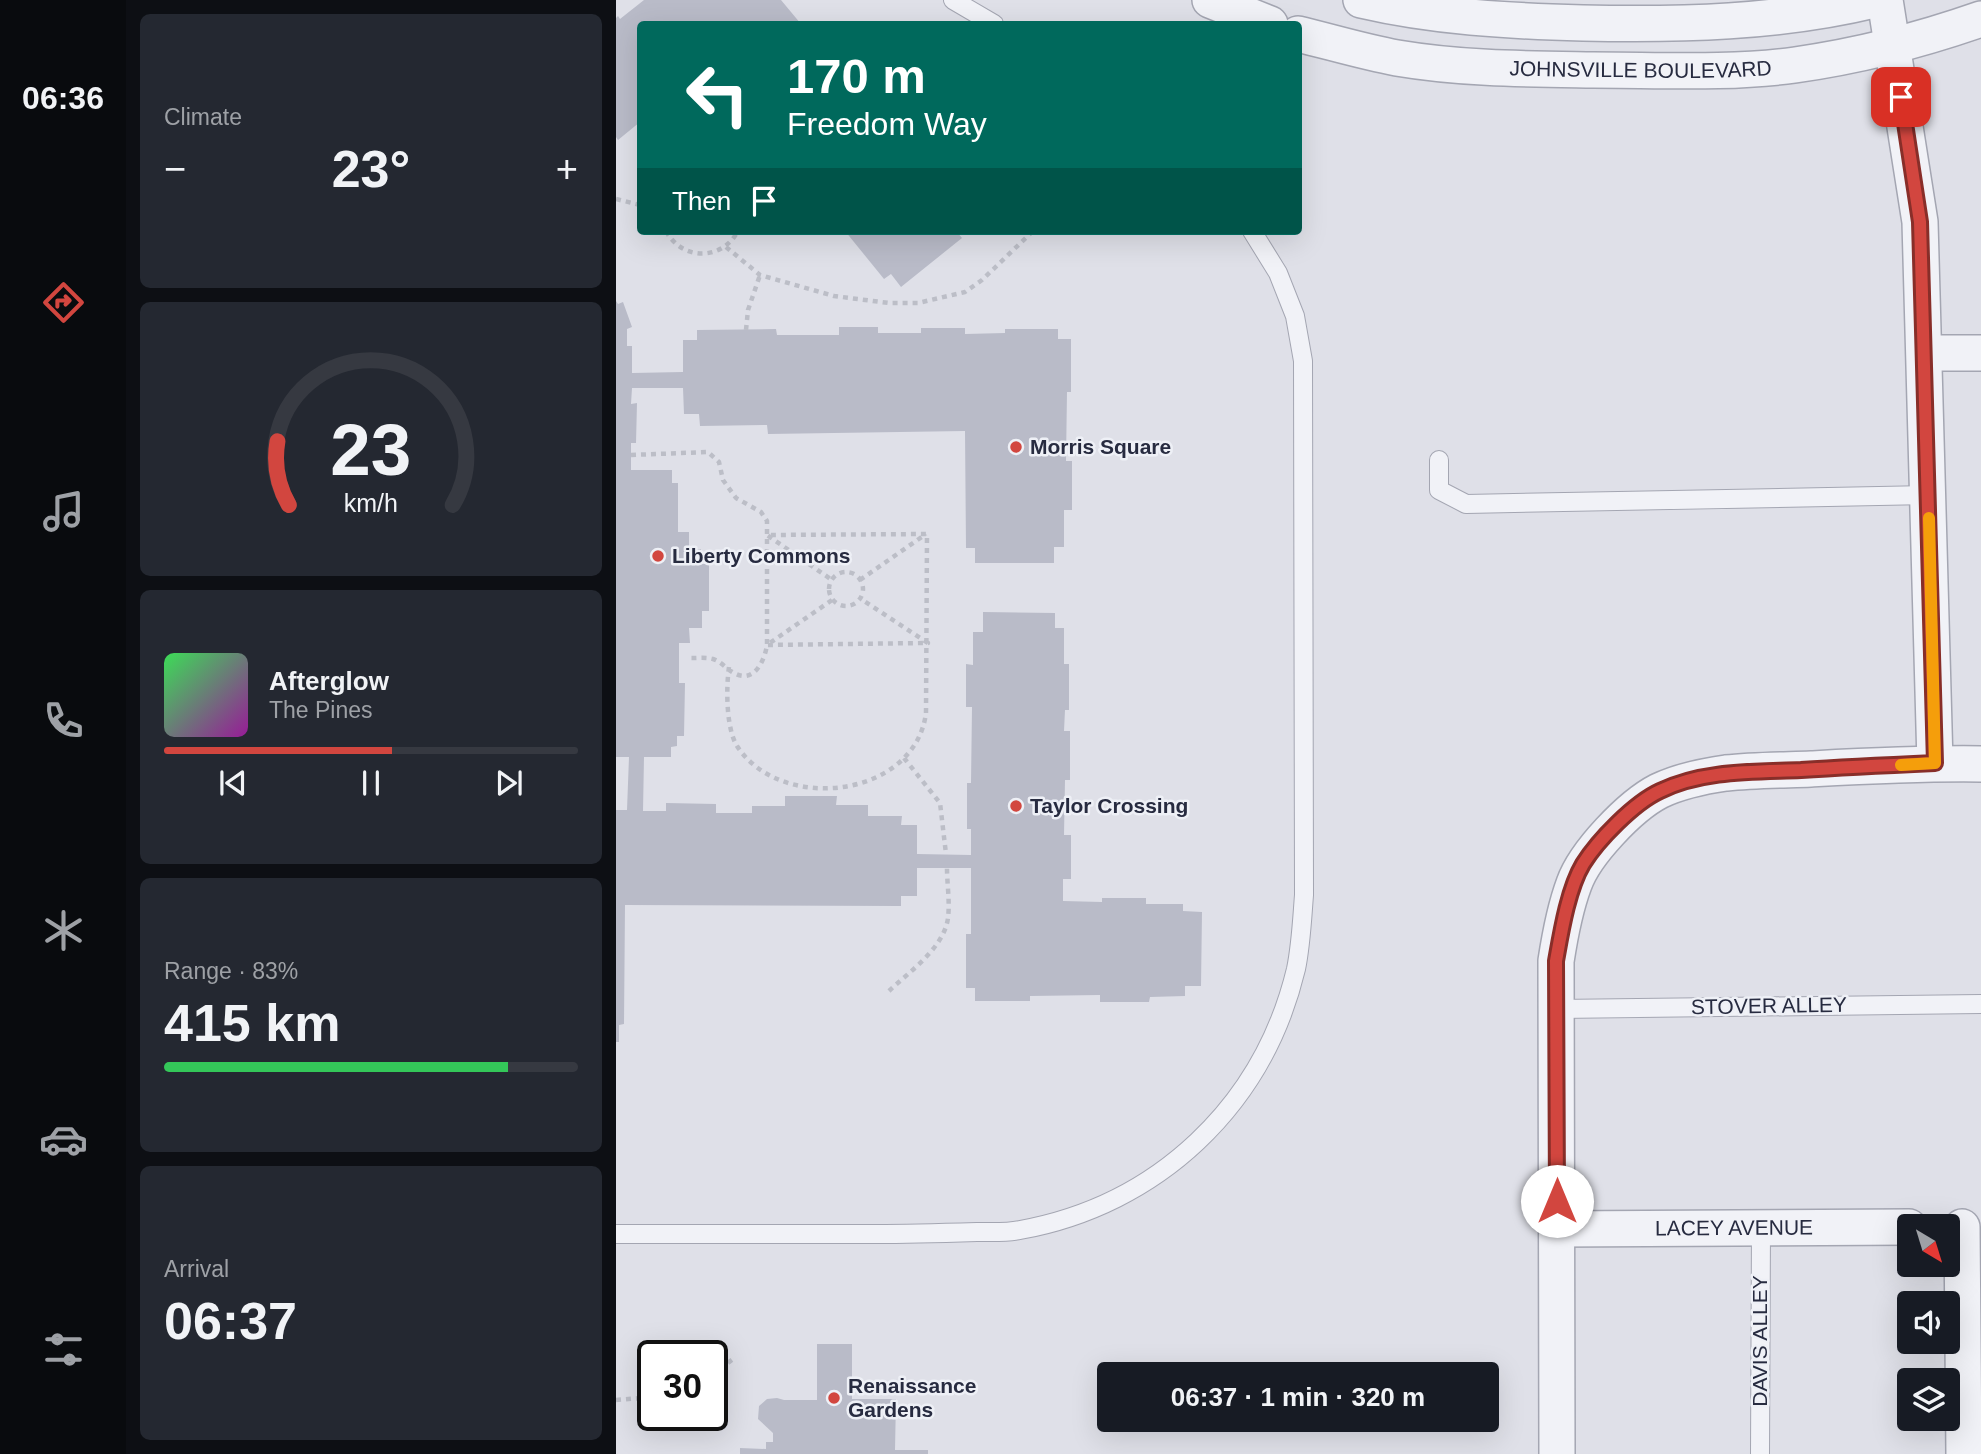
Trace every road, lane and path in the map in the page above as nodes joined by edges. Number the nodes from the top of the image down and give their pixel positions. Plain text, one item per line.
1 (953, 0) edge
2 (1210, 0) edge
3 (1360, 0) edge
4 (1874, 0) edge
5 (1885, 0) edge
6 (1981, 19) edge
7 (989, 21) edge
8 (1262, 21) edge
9 (1302, 35) edge
10 (1892, 45) junction
11 (616, 199) edge
12 (637, 204) edge
13 (669, 235) edge
14 (735, 235) edge
15 (1029, 235) edge
16 (1254, 235) edge
17 (726, 247) junction
18 (760, 275) junction
19 (747, 330) dead end
20 (1925, 353) junction
21 (1981, 353) edge
22 (631, 455) dead end
23 (1439, 460) dead end
24 (1928, 495) junction
25 (927, 534) junction
26 (767, 535) junction
27 (832, 580) junction
28 (860, 580) junction
29 (861, 599) junction
30 (832, 600) junction
31 (928, 643) junction
32 (766, 645) junction
33 (691, 658) dead end
34 (729, 667) junction
35 (904, 758) junction
36 (1935, 763) junction
37 (1981, 764) edge
38 (946, 854) dead end
39 (947, 868) dead end
40 (889, 991) dead end
41 (1981, 1004) edge
42 (1557, 1009) junction
43 (1761, 1227) junction
44 (1897, 1227) edge
45 (1962, 1227) edge
46 (1557, 1229) junction
47 (616, 1234) edge
48 (733, 1359) dead end
49 (728, 1363) edge
50 (637, 1399) edge
51 (616, 1401) edge
52 (1557, 1454) edge
53 (1760, 1454) edge
54 (1964, 1454) edge

1 - 7 lane
2 - 8 street
3 - 4 street, JOHNSVILLE BOULEVARD
5 - 10 street
6 - 10 street, JOHNSVILLE BOULEVARD
9 - 10 street, JOHNSVILLE BOULEVARD
10 - 20 street
11 - 12 path
13 - 17 path
14 - 17 path
15 - 18 path
16 - 47 lane
17 - 18 path
18 - 19 path
20 - 21 street
20 - 24 street
22 - 26 path
23 - 24 lane
24 - 36 street
25 - 26 path
25 - 28 path
25 - 31 path
26 - 27 path
26 - 32 path
27 - 28 path
27 - 30 path
28 - 29 path
29 - 30 path
29 - 31 path
30 - 32 path
31 - 32 path
31 - 35 path
32 - 34 path
33 - 34 path
34 - 35 path
35 - 38 path
36 - 37 street
36 - 42 street
39 - 40 path
41 - 42 lane, STOVER ALLEY
42 - 46 street
43 - 44 street, LACEY AVENUE
43 - 46 street, LACEY AVENUE
43 - 53 lane, DAVIS ALLEY
45 - 54 street
46 - 52 street
48 - 49 path
50 - 51 path

